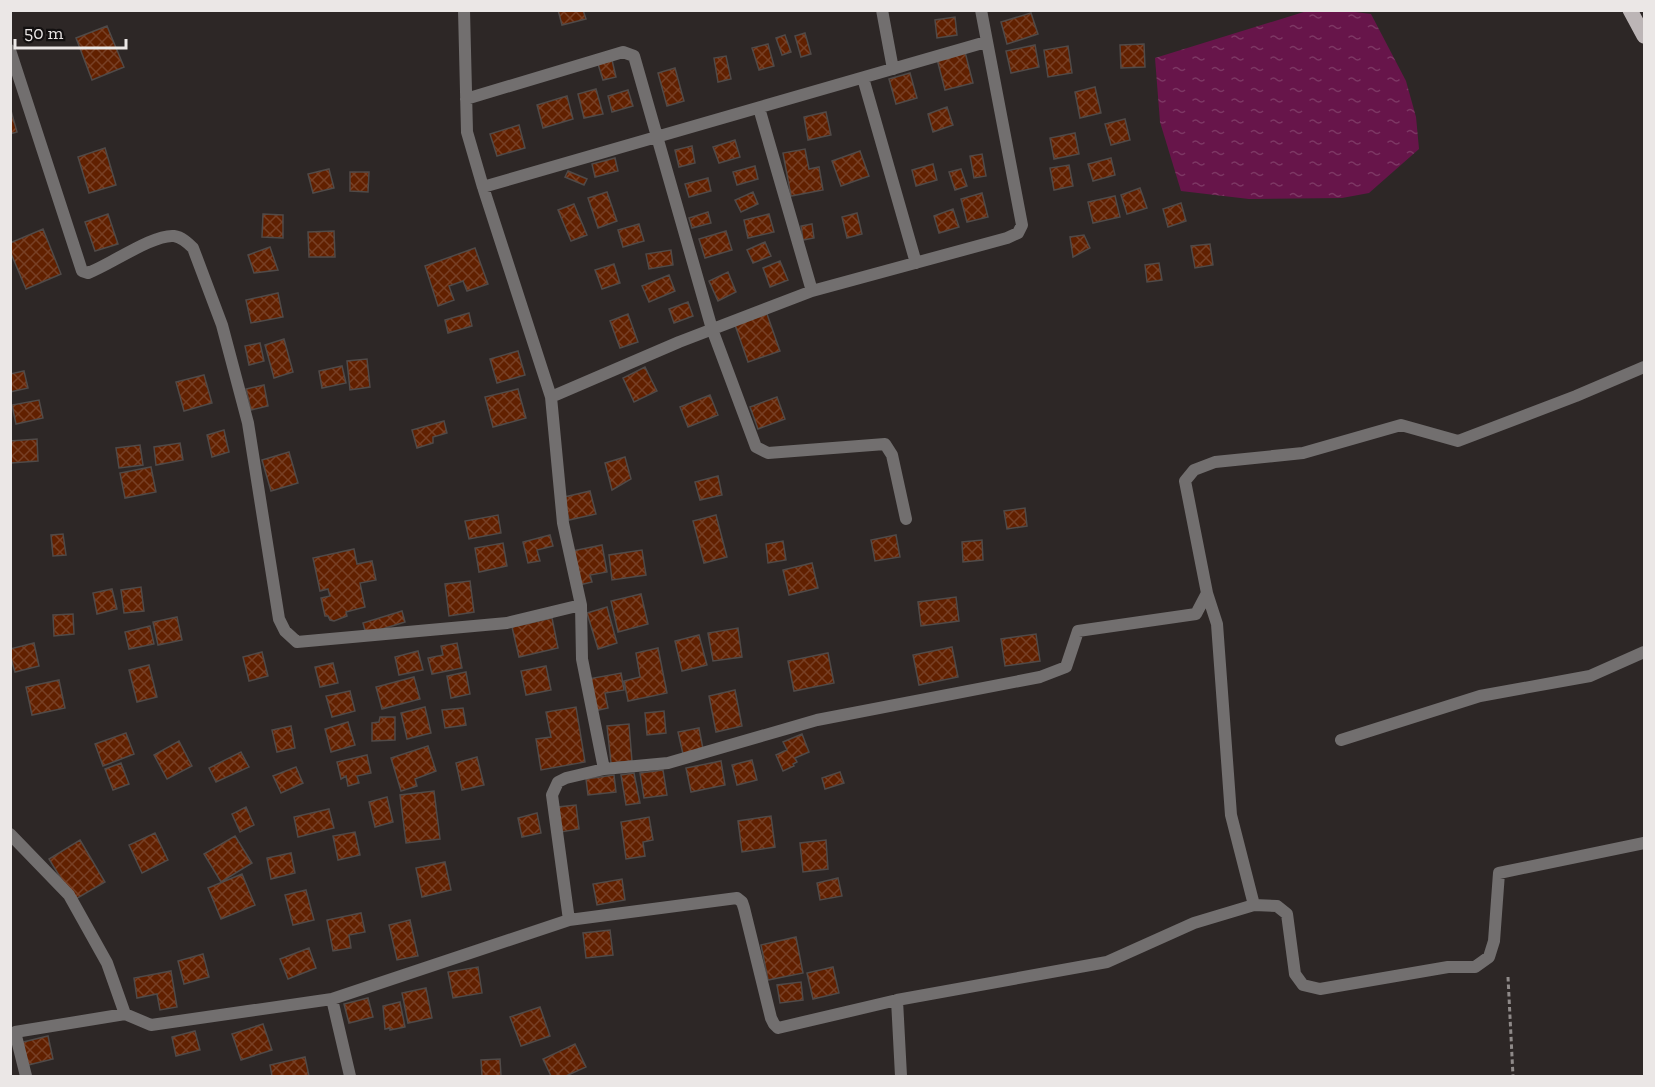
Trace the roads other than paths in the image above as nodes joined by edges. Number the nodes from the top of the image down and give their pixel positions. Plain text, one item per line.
1 (464, 10) edge
2 (882, 10) edge
3 (981, 10) edge
4 (1630, 10) edge
5 (1644, 36) edge
6 (986, 42) junction
7 (10, 50) edge
8 (893, 69) junction
9 (863, 78) junction
10 (466, 99) junction
11 (759, 108) junction
12 (656, 137) junction
13 (483, 187) junction
14 (916, 263) junction
15 (812, 291) junction
16 (712, 329) junction
17 (1644, 367) edge
18 (551, 397) junction
19 (906, 519) dead end
20 (1207, 593) junction
21 (581, 605) junction
22 (1644, 652) edge
23 (1341, 740) dead end
24 (604, 769) junction
25 (10, 834) edge
26 (1644, 843) edge
27 (1254, 905) junction
28 (569, 920) junction
29 (332, 999) junction
30 (897, 1000) junction
31 (125, 1014) junction
32 (13, 1033) edge
33 (26, 1077) edge
34 (350, 1077) edge
35 (902, 1077) edge

1 - 10 street
2 - 8 street
3 - 6 street
4 - 5 main road
6 - 8 street
6 - 14 street
7 - 21 street
8 - 9 street
9 - 11 street
9 - 14 street
10 - 12 street
10 - 13 street
11 - 12 street
11 - 15 street
12 - 13 street
12 - 16 street
13 - 18 street
14 - 15 street
15 - 16 street
16 - 18 street
16 - 19 street
17 - 20 street
18 - 21 street
20 - 24 street
20 - 27 street
21 - 24 street
22 - 23 street
24 - 28 street
25 - 31 street
26 - 27 street
27 - 30 street
28 - 29 street
28 - 30 street
29 - 31 street
29 - 34 street
30 - 35 street
31 - 32 street
32 - 33 street

